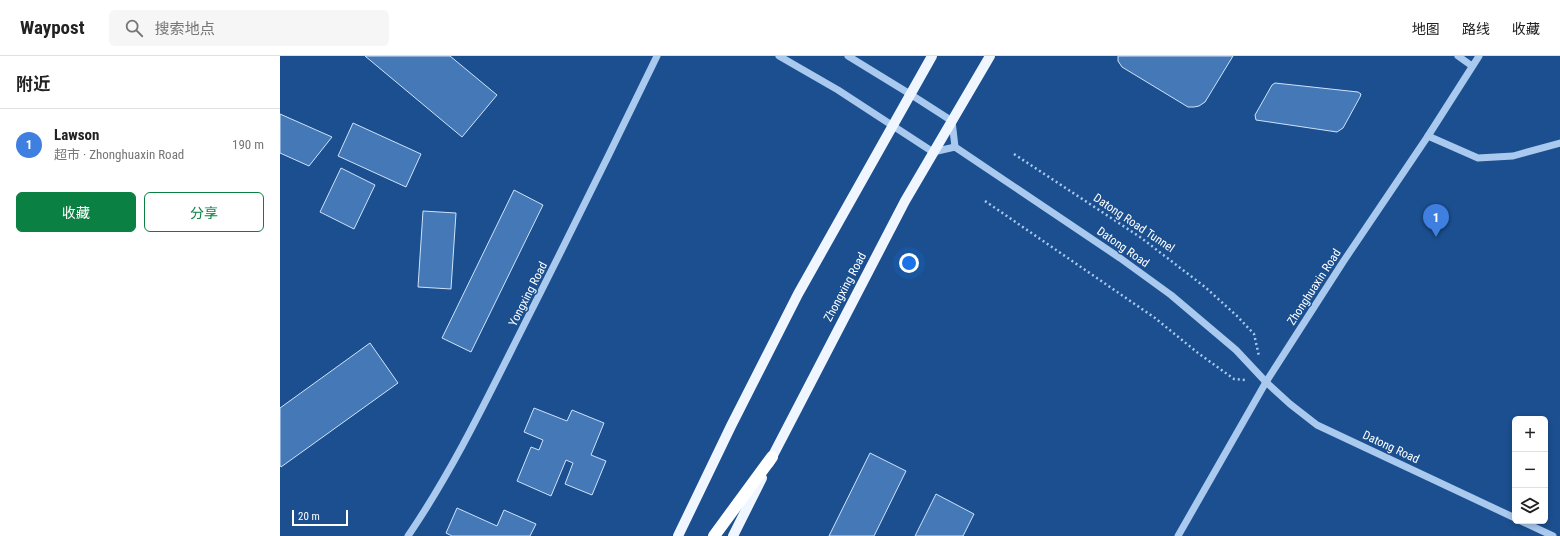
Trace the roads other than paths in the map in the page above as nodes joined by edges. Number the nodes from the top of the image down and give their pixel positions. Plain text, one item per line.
1 (657, 56) edge
2 (779, 56) edge
3 (848, 56) edge
4 (932, 56) edge
5 (990, 56) edge
6 (1458, 56) edge
7 (1479, 56) edge
8 (1472, 66) junction
9 (910, 94) junction
10 (952, 121) junction
11 (893, 125) junction
12 (1428, 136) junction
13 (1560, 143) edge
14 (955, 147) junction
15 (933, 152) junction
16 (1266, 382) junction
17 (772, 457) junction
18 (1512, 517) edge
19 (1527, 524) edge
20 (408, 536) edge
21 (678, 536) edge
22 (714, 536) edge
23 (733, 536) edge
24 (1178, 536) edge
25 (1553, 536) edge

1 - 20 street, Yongxing Road
2 - 11 street
3 - 9 street
4 - 9 main road
5 - 10 main road, Zhongxing Road
6 - 8 street
7 - 8 street, Zhonghuaxin Road
8 - 12 street, Zhonghuaxin Road
9 - 10 street
9 - 11 main road
10 - 14 street
10 - 15 main road, Zhongxing Road
11 - 15 street
11 - 21 main road
12 - 13 street
12 - 16 street, Zhonghuaxin Road
14 - 15 street
14 - 16 street, Datong Road
15 - 17 main road, Zhongxing Road
16 - 18 street, Datong Road
16 - 24 street, Zhonghuaxin Road
17 - 22 highway
17 - 23 main road, Zhongxing Road
19 - 25 street

